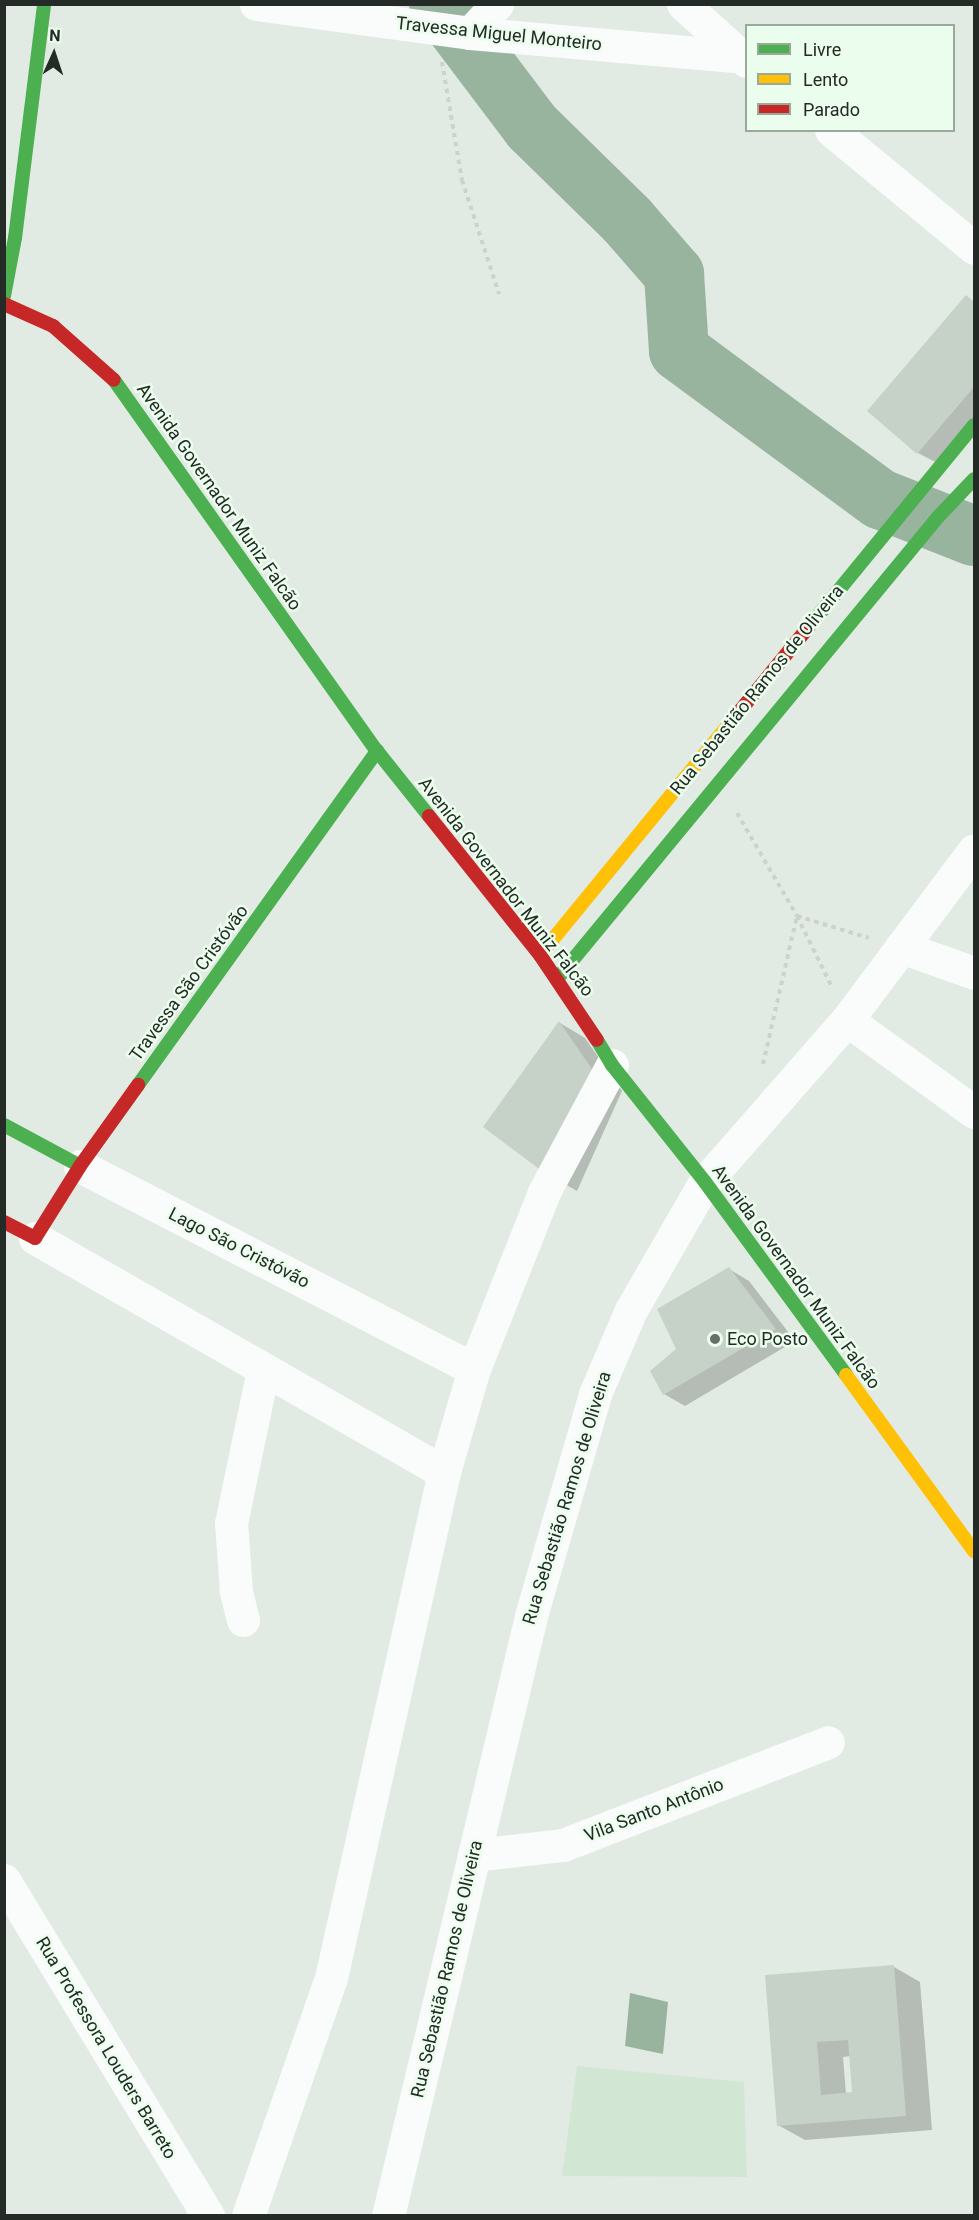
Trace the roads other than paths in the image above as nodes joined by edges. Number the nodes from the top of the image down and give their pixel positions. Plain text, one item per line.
1 (44, 4) edge
2 (256, 4) edge
3 (497, 4) edge
4 (683, 4) edge
5 (455, 31) junction
6 (745, 59) edge
7 (833, 132) edge
8 (975, 248) edge
9 (4, 296) edge
10 (4, 304) edge
11 (975, 425) edge
12 (975, 479) edge
13 (377, 751) junction
14 (975, 850) edge
15 (901, 947) junction
16 (540, 955) junction
17 (975, 972) edge
18 (557, 979) junction
19 (847, 1020) junction
20 (612, 1065) junction
21 (975, 1112) edge
22 (4, 1125) edge
23 (81, 1166) junction
24 (705, 1182) junction
25 (4, 1222) edge
26 (35, 1238) junction
27 (263, 1370) junction
28 (474, 1370) junction
29 (444, 1472) junction
30 (975, 1551) edge
31 (243, 1620) dead end
32 (828, 1742) dead end
33 (474, 1855) junction
34 (4, 1880) edge
35 (208, 2216) edge
36 (248, 2216) edge
37 (388, 2216) edge

1 - 9 street
2 - 5 street, Travessa Miguel Monteiro
3 - 5 street
4 - 6 street, Travessa Miguel Monteiro
5 - 6 street, Travessa Miguel Monteiro
7 - 8 street
10 - 13 street, Avenida Governador Muniz Falcão
11 - 16 street, Rua Sebastião Ramos de Oliveira
12 - 18 street, Rua Sebastião Ramos de Oliveira
13 - 16 street, Avenida Governador Muniz Falcão
13 - 23 street, Travessa São Cristóvão
14 - 15 street, Rua Sebastião Ramos de Oliveira
15 - 17 street
15 - 19 street, Rua Sebastião Ramos de Oliveira
16 - 18 street, Avenida Governador Muniz Falcão
18 - 20 street, Avenida Governador Muniz Falcão
19 - 21 street
19 - 24 street, Rua Sebastião Ramos de Oliveira
20 - 24 street, Avenida Governador Muniz Falcão
20 - 28 street
22 - 23 street, Lago São Cristóvão
23 - 26 street, Travessa São Cristóvão
23 - 28 street, Lago São Cristóvão
24 - 30 street, Avenida Governador Muniz Falcão
24 - 33 street, Rua Sebastião Ramos de Oliveira
25 - 26 street
26 - 27 street
27 - 29 street
27 - 31 street
28 - 29 street
29 - 36 street
32 - 33 street, Vila Santo Antônio
33 - 37 street, Rua Sebastião Ramos de Oliveira
34 - 35 street, Rua Professora Louders Barreto

